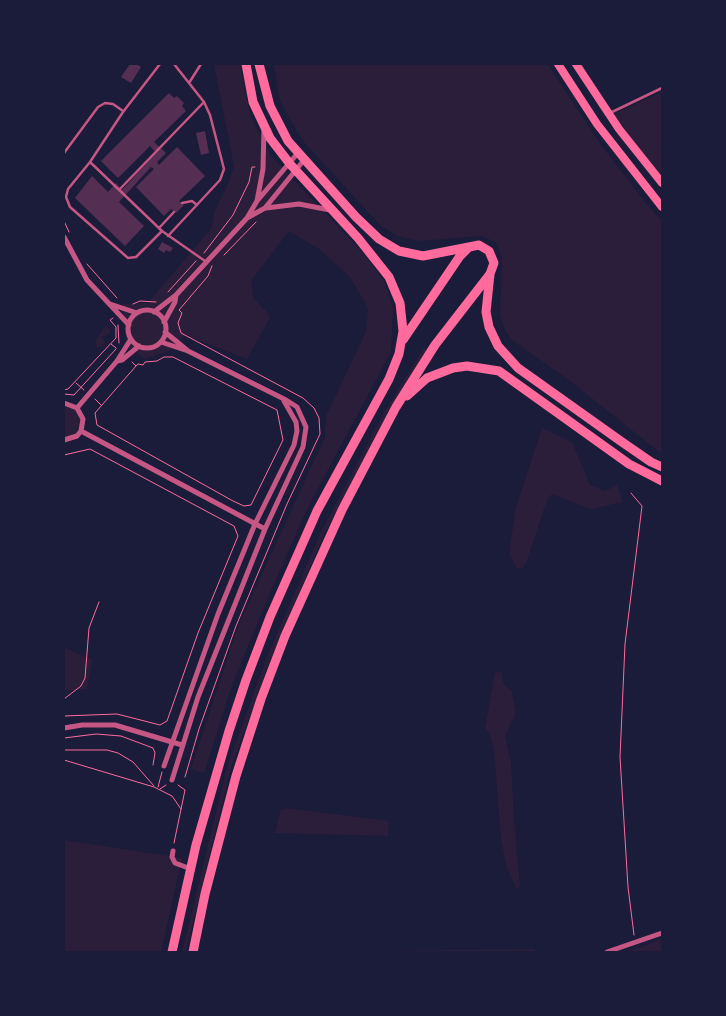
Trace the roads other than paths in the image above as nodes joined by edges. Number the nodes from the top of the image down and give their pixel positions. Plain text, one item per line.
1 (160, 64) edge
2 (174, 64) edge
3 (201, 64) edge
4 (246, 64) edge
5 (259, 64) edge
6 (558, 64) edge
7 (576, 64) edge
8 (189, 83) junction
9 (662, 88) edge
10 (204, 102) junction
11 (123, 112) junction
12 (609, 114) junction
13 (264, 128) junction
14 (64, 153) edge
15 (301, 157) junction
16 (90, 162) junction
17 (292, 167) junction
18 (662, 183) edge
19 (119, 190) junction
20 (257, 201) junction
21 (182, 204) dead end
22 (197, 205) junction
23 (662, 207) edge
24 (265, 208) junction
25 (330, 210) junction
26 (174, 212) dead end
27 (247, 218) junction
28 (161, 230) junction
29 (168, 236) junction
30 (64, 237) edge
31 (469, 247) junction
32 (205, 261) junction
33 (490, 274) junction
34 (176, 295) junction
35 (110, 304) junction
36 (154, 312) junction
37 (137, 313) junction
38 (164, 322) junction
39 (129, 325) junction
40 (165, 332) junction
41 (131, 339) junction
42 (402, 341) junction
43 (161, 342) junction
44 (139, 346) junction
45 (188, 351) junction
46 (118, 361) junction
47 (282, 398) junction
48 (64, 403) edge
49 (396, 407) junction
50 (77, 408) junction
51 (81, 431) junction
52 (64, 440) edge
53 (662, 467) edge
54 (662, 481) edge
55 (255, 524) junction
56 (265, 529) junction
57 (64, 728) edge
58 (172, 741) junction
59 (182, 745) junction
60 (164, 766) road end
61 (172, 780) road end
62 (173, 851) road end
63 (191, 869) junction
64 (662, 933) edge
65 (172, 952) edge
66 (193, 952) edge
67 (606, 952) edge

1 - 11 lane
2 - 8 lane
3 - 8 lane
4 - 13 highway
5 - 15 highway
6 - 23 main road
7 - 12 main road
8 - 10 lane
9 - 12 lane
10 - 19 lane
10 - 22 lane
11 - 14 lane
11 - 16 lane
12 - 18 main road
13 - 17 highway
13 - 20 street
15 - 17 street
15 - 17 street
15 - 31 highway
16 - 19 lane
16 - 28 lane
17 - 20 street
17 - 24 street
17 - 25 highway
19 - 28 lane
20 - 27 street
21 - 22 lane
22 - 29 lane
24 - 25 street
24 - 27 street
25 - 42 highway
26 - 28 lane
27 - 32 street
28 - 29 lane
29 - 32 lane
30 - 35 street
31 - 33 highway
31 - 42 highway
32 - 34 street
33 - 49 highway
33 - 53 highway
34 - 36 street
34 - 38 street
35 - 37 street
35 - 39 street
36 - 37 street
36 - 38 street
37 - 39 street
38 - 40 street
39 - 41 street
40 - 43 street
40 - 45 street
41 - 44 street
41 - 46 street
42 - 63 highway
43 - 44 street
43 - 45 street
44 - 46 street
45 - 47 street
46 - 50 street
47 - 55 street
47 - 56 street
48 - 50 street
49 - 54 highway
49 - 66 highway
50 - 51 street
51 - 52 street
51 - 55 street
55 - 56 street
55 - 58 street
56 - 59 street
57 - 58 street
58 - 59 street
58 - 60 street
59 - 61 street
62 - 63 street
63 - 65 highway
64 - 67 street

